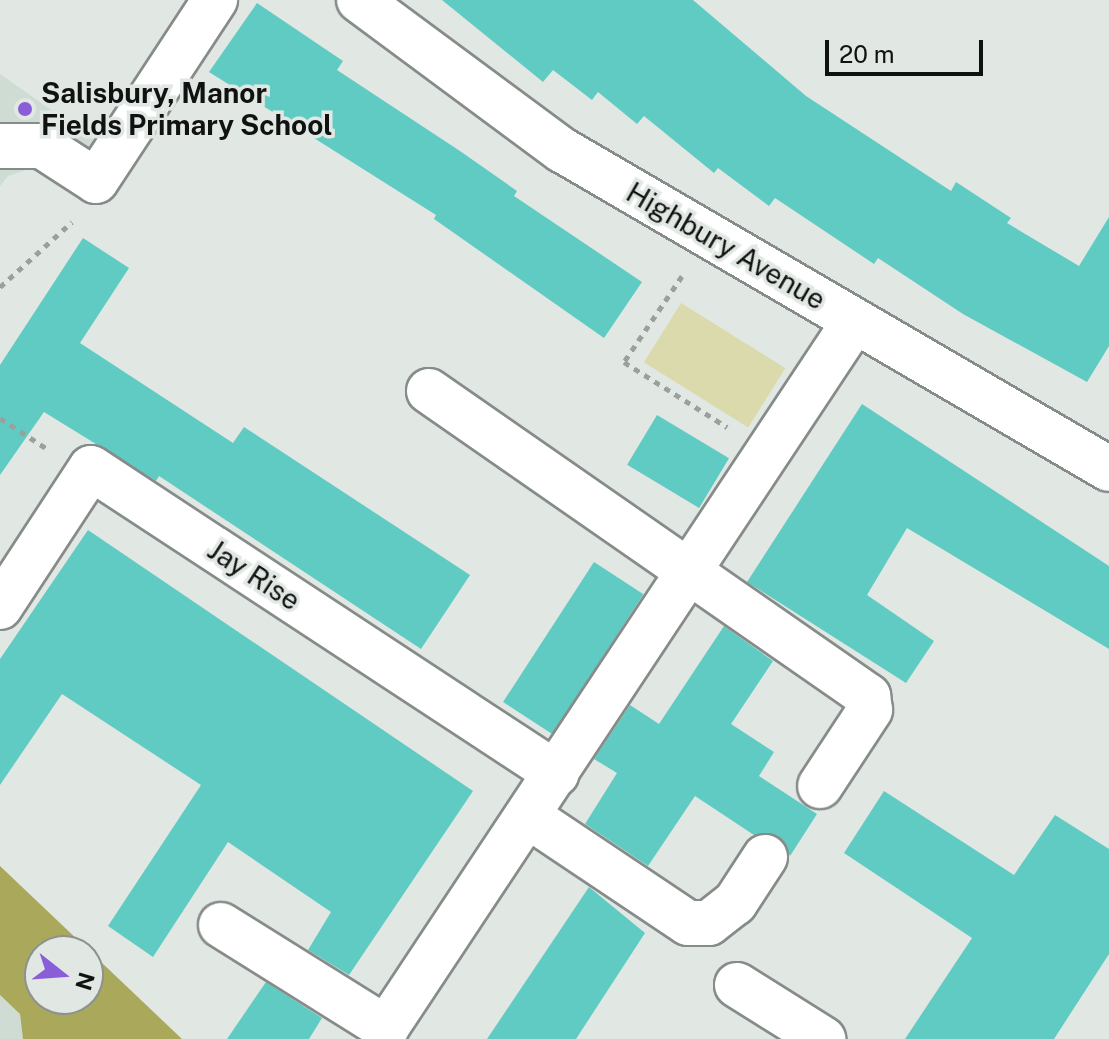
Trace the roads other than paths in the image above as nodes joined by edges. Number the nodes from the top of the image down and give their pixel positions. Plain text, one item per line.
1 (215, 0) edge
2 (359, 0) edge
3 (0, 146) edge
4 (854, 322) junction
5 (429, 391) dead end
6 (1109, 469) edge
7 (691, 570) junction
8 (0, 607) edge
9 (557, 774) junction
10 (820, 786) dead end
11 (528, 816) junction
12 (765, 857) dead end
13 (221, 925) dead end
14 (737, 985) dead end
15 (823, 1039) edge

1 - 3 street
2 - 4 street, Highbury Avenue
4 - 6 street, Highbury Avenue
4 - 7 street
5 - 7 street
7 - 9 street
7 - 10 street
8 - 9 street, Jay Rise
9 - 11 street
11 - 12 street
11 - 13 street
14 - 15 street

